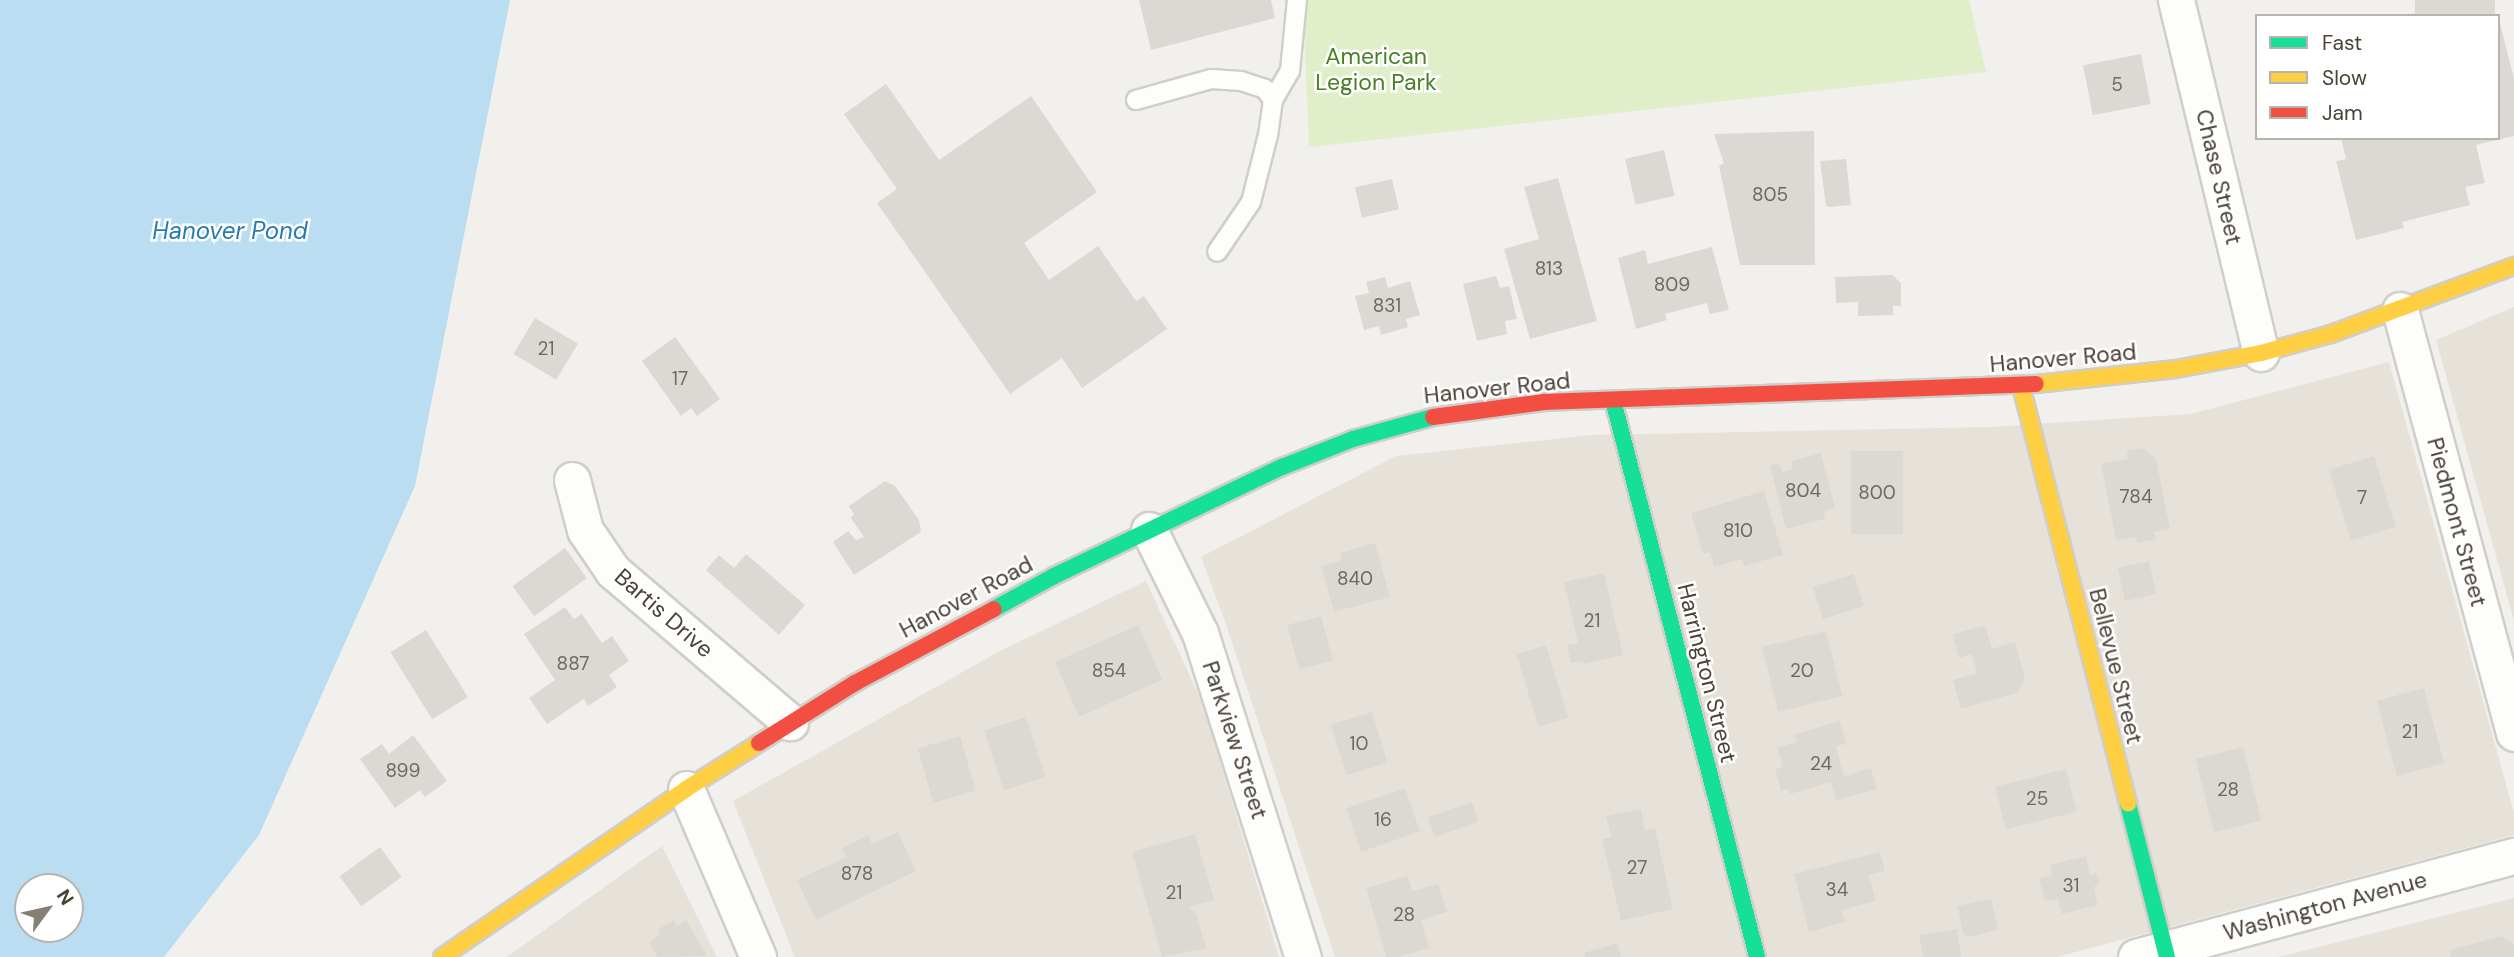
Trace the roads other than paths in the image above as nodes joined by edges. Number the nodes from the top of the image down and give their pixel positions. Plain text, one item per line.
1 (1297, 0) edge
2 (2176, 0) edge
3 (1136, 100) dead end
4 (1273, 100) junction
5 (1217, 252) dead end
6 (2514, 266) edge
7 (2400, 310) junction
8 (2261, 354) junction
9 (2021, 386) junction
10 (1613, 400) junction
11 (572, 480) dead end
12 (1149, 530) junction
13 (790, 722) junction
14 (2514, 733) edge
15 (686, 789) junction
16 (2514, 856) edge
17 (2156, 954) edge
18 (442, 957) edge
19 (758, 957) edge
20 (1303, 957) edge
21 (1757, 957) edge

1 - 4 lane
2 - 8 street, Chase Street
3 - 4 lane
4 - 5 lane
6 - 7 main road, Hanover Road
7 - 8 main road, Hanover Road
7 - 14 street, Piedmont Street
8 - 9 main road, Hanover Road
9 - 10 main road, Hanover Road
9 - 17 main road, Bellevue Street
10 - 12 main road, Hanover Road
10 - 21 main road, Harrington Street
11 - 13 street, Bartis Drive
12 - 13 main road, Hanover Road
12 - 20 street, Parkview Street
13 - 15 main road, Hanover Road
15 - 18 main road, Hanover Road
15 - 19 street
16 - 17 street, Washington Avenue

